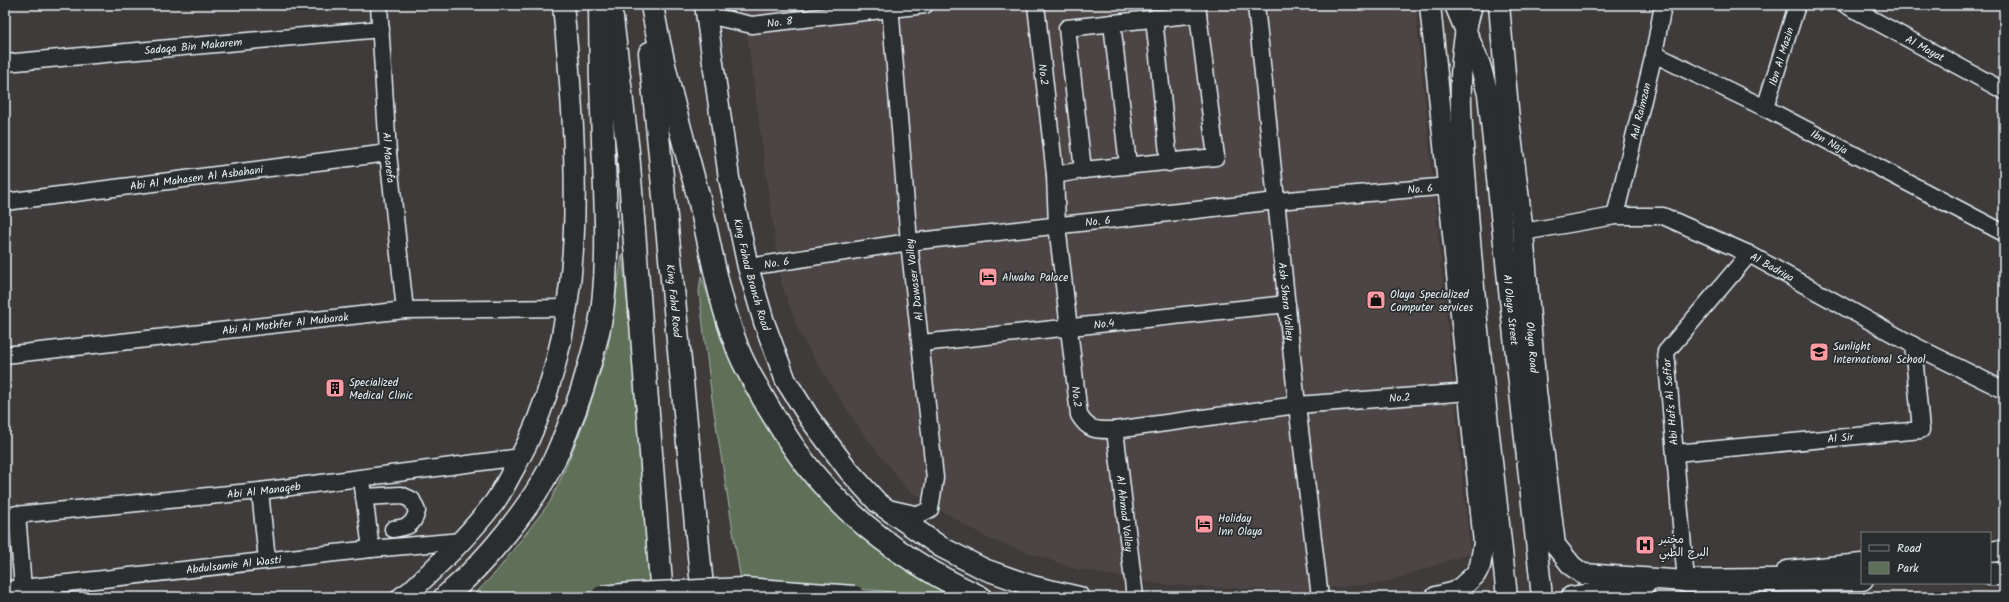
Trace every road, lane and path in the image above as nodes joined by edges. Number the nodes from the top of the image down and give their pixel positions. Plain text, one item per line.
1 (379, 5) edge
2 (563, 5) edge
3 (600, 5) edge
4 (611, 5) edge
5 (645, 5) edge
6 (652, 5) edge
7 (925, 5) edge
8 (1036, 5) edge
9 (1256, 5) edge
10 (1430, 5) edge
11 (1455, 5) edge
12 (1472, 5) edge
13 (1499, 5) edge
14 (1663, 5) edge
15 (1797, 5) edge
16 (1846, 5) edge
17 (890, 8) edge
18 (1198, 9) edge
19 (706, 10) edge
20 (1154, 18) junction
21 (1112, 23) junction
22 (1465, 26) junction
23 (382, 28) junction
24 (1654, 54) junction
25 (5, 63) edge
26 (2004, 91) edge
27 (1765, 108) junction
28 (388, 153) junction
29 (1169, 163) junction
30 (1128, 165) junction
31 (1083, 170) junction
32 (1055, 175) junction
33 (1449, 186) junction
34 (1277, 200) junction
35 (5, 202) edge
36 (1615, 216) junction
37 (1057, 225) junction
38 (1523, 232) junction
39 (2004, 233) edge
40 (909, 242) junction
41 (1749, 254) junction
42 (748, 266) junction
43 (1287, 304) junction
44 (567, 308) junction
45 (405, 310) junction
46 (1069, 327) junction
47 (922, 343) junction
48 (1913, 345) junction
49 (5, 355) edge
50 (2004, 390) edge
51 (1469, 392) junction
52 (1297, 405) junction
53 (1115, 430) junction
54 (1675, 453) junction
55 (520, 456) junction
56 (362, 477) junction
57 (260, 491) junction
58 (364, 497) junction
59 (886, 508) junction
60 (11, 515) edge
61 (394, 529) dead end
62 (12, 534) edge
63 (462, 541) junction
64 (371, 549) junction
65 (2004, 550) edge
66 (1991, 552) edge
67 (267, 560) junction
68 (1861, 564) edge
69 (1991, 574) edge
70 (2004, 574) edge
71 (1861, 579) edge
72 (1686, 581) junction
73 (23, 588) junction
74 (5, 590) edge
75 (402, 597) edge
76 (445, 597) edge
77 (602, 597) edge
78 (662, 597) edge
79 (703, 597) edge
80 (854, 597) edge
81 (980, 597) edge
82 (1079, 597) edge
83 (1135, 597) edge
84 (1320, 597) edge
85 (1436, 597) edge
86 (1507, 597) edge
87 (1542, 597) edge
88 (1571, 597) edge
89 (1628, 597) edge

1 - 23 street, Al Maarefa
2 - 44 main road
3 - 76 highway
4 - 78 highway
5 - 79 highway, King Fahd Road
6 - 81 highway
7 - 17 street, No. 8
8 - 32 street, No.2
9 - 34 street, Ash Shara Valley
10 - 33 main road
11 - 22 main road, Al Olaya Street
12 - 22 main road
13 - 38 main road, Olaya Road
14 - 24 street, Aal Raimzan
15 - 27 street, Ibn Al Mazin
16 - 26 street, Al Mayat
17 - 19 street, No. 8
17 - 40 street, Al Dawaser Valley
18 - 20 street
18 - 29 street
19 - 42 main road, King Fahad Branch Road
20 - 21 street
20 - 29 street
21 - 30 street
21 - 31 street
22 - 86 main road
22 - 87 main road, Al Olaya Street
23 - 25 street, Sadaqa Bin Makarem
23 - 28 street, Al Maarefa
24 - 27 street, Ibn Naja
24 - 36 street, Aal Raimzan
27 - 39 street, Ibn Naja
28 - 35 street, Abi Al Mahasen Al Asbahani
28 - 45 street, Al Maarefa
29 - 30 street
30 - 31 street
31 - 32 street
32 - 37 street, No.2
33 - 34 street, No. 6
33 - 51 main road
34 - 37 street, No. 6
34 - 43 street, Ash Shara Valley
36 - 38 street, Al Badriya
36 - 41 street, Al Badriya
37 - 40 street, No. 6
37 - 46 street, No.2
38 - 72 main road, Olaya Road
40 - 42 street, No. 6
40 - 47 street, Al Dawaser Valley
41 - 48 street, Al Badriya
41 - 54 street, Abi Hafs Al Saffar
42 - 59 main road, King Fahad Branch Road
43 - 46 street, No.4
43 - 52 street, Ash Shara Valley
44 - 45 street, Abi Al Mothfer Al Mubarak
44 - 55 main road
45 - 49 street, Abi Al Mothfer Al Mubarak
46 - 47 street, No.4
46 - 53 street, No.2
47 - 59 street, Al Dawaser Valley
48 - 50 street, Al Badriya
48 - 54 street, Al Sir
51 - 52 street, No.2
51 - 85 main road
52 - 53 street, No.2
52 - 84 street, Ash Shara Valley
53 - 83 street, Al Ahmad Valley
54 - 72 street, Abi Hafs Al Saffar
55 - 56 street, Abi Al Manaqeb
55 - 63 main road
56 - 57 street, Abi Al Manaqeb
56 - 58 street
57 - 60 street, Abi Al Manaqeb
57 - 67 street
58 - 61 street
58 - 64 street
59 - 82 main road, King Fahad Branch Road
60 - 62 street
62 - 73 street
63 - 64 street, Abdulsamie Al Wasti
63 - 75 main road
64 - 67 street, Abdulsamie Al Wasti
65 - 66 main road
67 - 73 street, Abdulsamie Al Wasti
68 - 72 main road
69 - 70 highway
71 - 72 highway
72 - 88 main road
72 - 89 main road
73 - 74 street, Abdulsamie Al Wasti
77 - 80 highway, bridge

